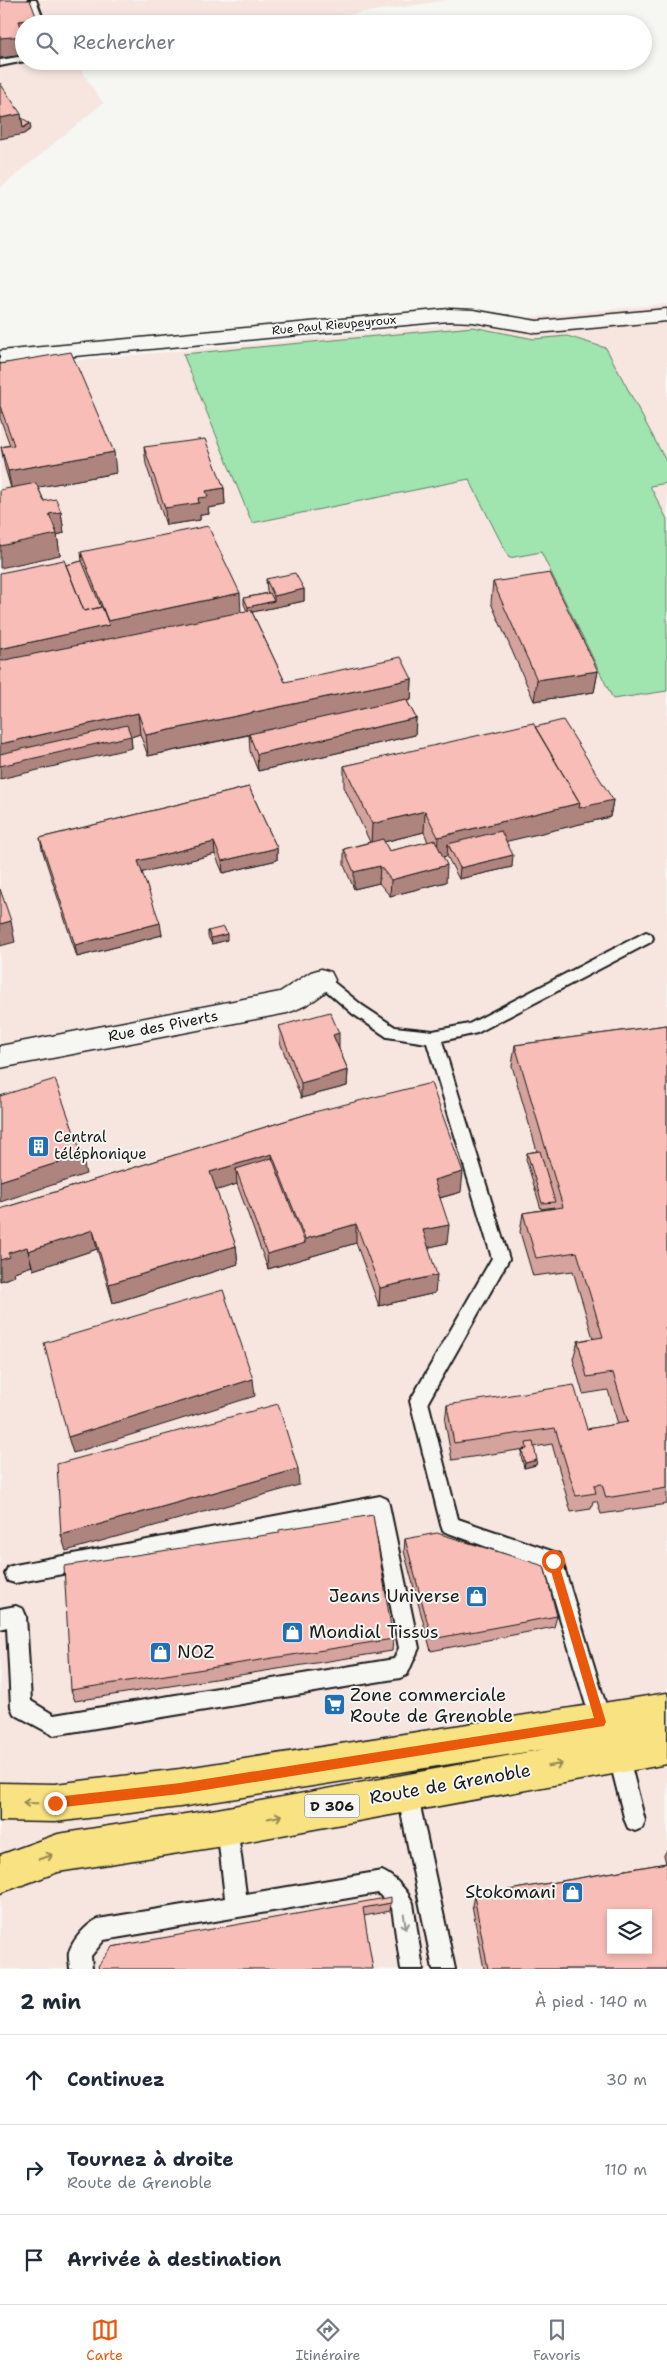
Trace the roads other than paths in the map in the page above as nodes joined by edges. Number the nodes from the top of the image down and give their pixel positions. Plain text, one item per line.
1 (32, 0) edge
2 (38, 15) edge
3 (15, 60) edge
4 (0, 63) edge
5 (667, 315) edge
6 (0, 357) edge
7 (646, 938) dead end
8 (321, 980) joint
9 (433, 1038) junction
10 (0, 1057) edge
11 (15, 1574) dead end
12 (0, 1619) edge
13 (667, 1711) edge
14 (609, 1738) junction
15 (667, 1746) edge
16 (407, 1792) junction
17 (0, 1802) edge
18 (635, 1821) dead end
19 (227, 1826) junction
20 (0, 1874) edge
21 (237, 1906) junction
22 (81, 1969) edge
23 (412, 1969) edge
24 (444, 1969) edge

1 - 2 lane
3 - 4 lane
5 - 6 street, Rue Paul Rieupeyroux
7 - 9 lane
8 - 9 lane
8 - 10 street, Rue des Piverts
9 - 14 lane
11 - 12 lane
13 - 14 main road, Route de Grenoble / D 306
14 - 15 main road, Route de Grenoble / D 306
16 -> 14 main road, Route de Grenoble / D 306
14 -> 17 main road, Route de Grenoble / D 306
14 - 18 lane
19 -> 16 main road, Route de Grenoble / D 306
16 - 24 lane
20 -> 19 main road, Route de Grenoble / D 306
19 - 21 lane
21 - 22 lane
21 -> 23 lane

